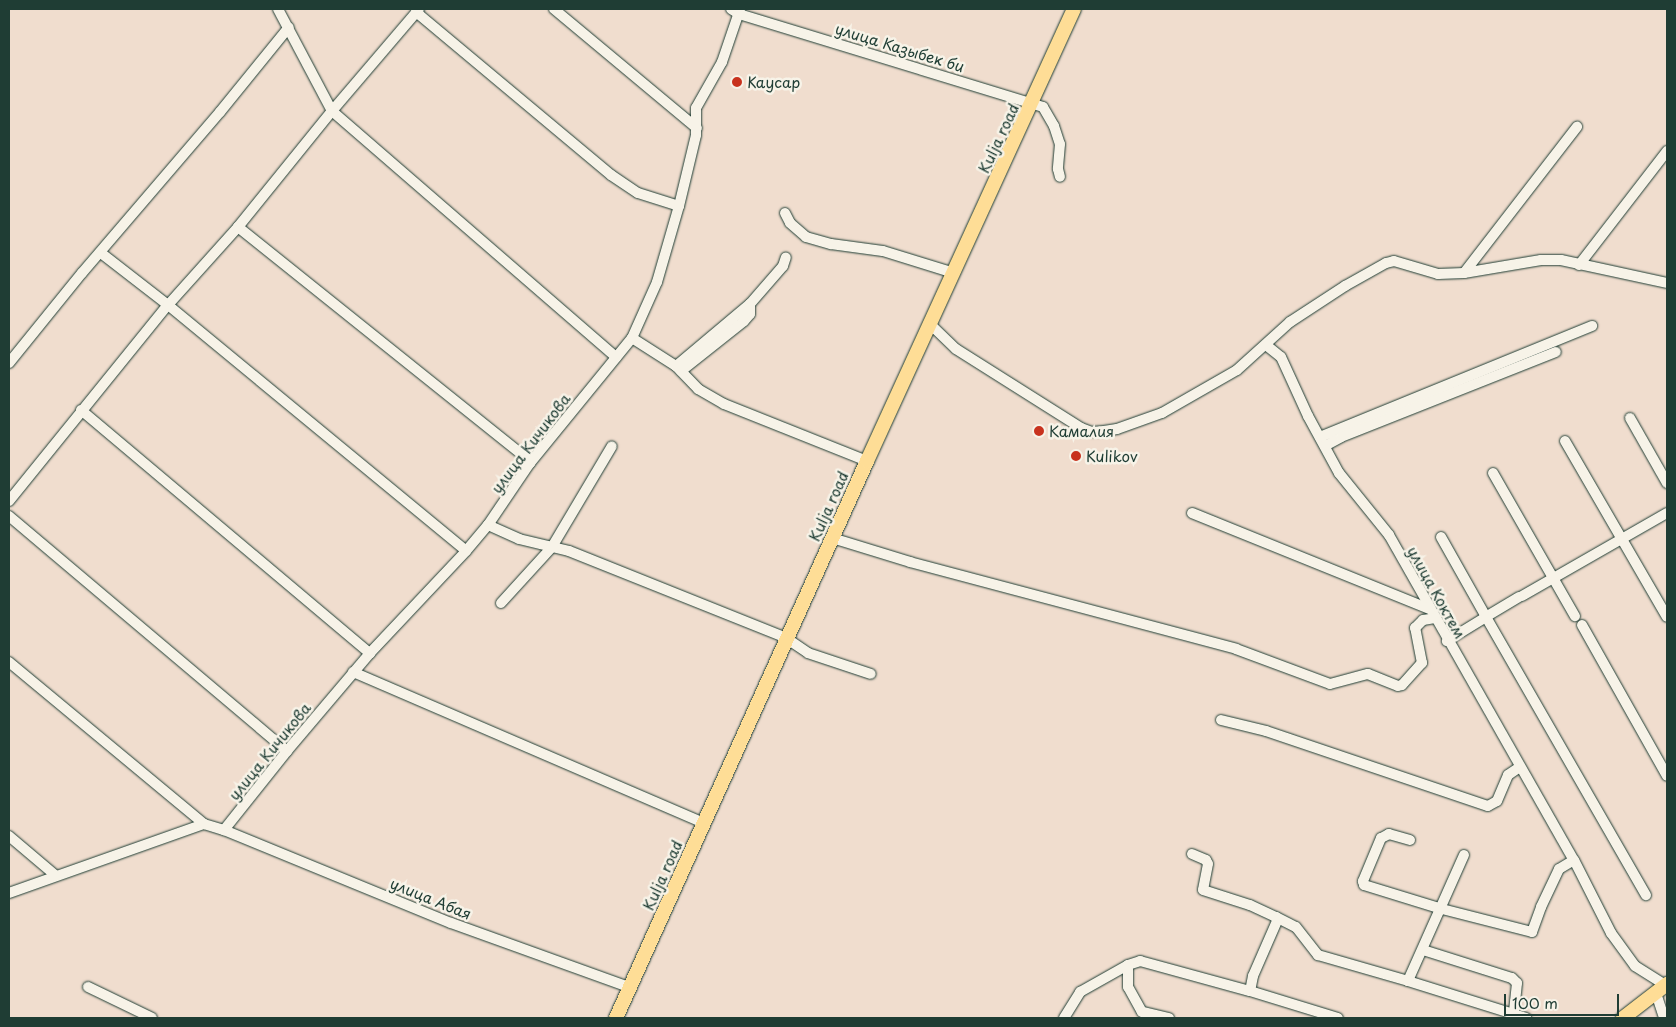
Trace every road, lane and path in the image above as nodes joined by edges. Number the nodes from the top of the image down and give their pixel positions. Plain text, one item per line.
1 (278, 9) edge
2 (554, 9) edge
3 (1074, 9) edge
4 (736, 10) edge
5 (417, 11) edge
6 (288, 27) junction
7 (1032, 102) junction
8 (332, 110) junction
9 (1576, 127) dead end
10 (697, 128) junction
11 (1667, 151) edge
12 (1060, 177) dead end
13 (679, 206) junction
14 (786, 213) dead end
15 (238, 227) junction
16 (101, 253) junction
17 (786, 257) dead end
18 (1579, 265) junction
19 (954, 273) junction
20 (1464, 273) junction
21 (1667, 283) edge
22 (168, 305) junction
23 (930, 324) junction
24 (1592, 326) dead end
25 (632, 338) junction
26 (1266, 346) junction
27 (1556, 352) dead end
28 (616, 357) junction
29 (9, 364) edge
30 (679, 369) junction
31 (81, 410) junction
32 (1630, 418) dead end
33 (1565, 441) dead end
34 (1322, 442) junction
35 (612, 446) dead end
36 (867, 461) junction
37 (530, 463) junction
38 (1493, 473) dead end
39 (1667, 483) edge
40 (9, 501) edge
41 (1192, 513) dead end
42 (1667, 513) edge
43 (9, 516) edge
44 (488, 525) junction
45 (1442, 537) dead end
46 (832, 538) junction
47 (1622, 539) junction
48 (552, 547) junction
49 (466, 551) junction
50 (1553, 577) junction
51 (501, 603) dead end
52 (1432, 614) junction
53 (1486, 617) junction
54 (1667, 617) edge
55 (786, 638) junction
56 (1448, 641) junction
57 (370, 652) junction
58 (9, 662) edge
59 (354, 672) junction
60 (870, 674) dead end
61 (1221, 720) dead end
62 (287, 751) junction
63 (1520, 767) junction
64 (1667, 776) edge
65 (703, 823) junction
66 (204, 824) junction
67 (224, 830) junction
68 (9, 836) edge
69 (1410, 840) dead end
70 (1192, 854) dead end
71 (1464, 855) dead end
72 (1574, 860) junction
73 (55, 875) junction
74 (9, 893) edge
75 (1646, 895) dead end
76 (1442, 909) junction
77 (1276, 917) junction
78 (1423, 950) junction
79 (1128, 965) junction
80 (1408, 981) junction
81 (88, 987) dead end
82 (629, 987) junction
83 (1664, 987) edge
84 (1250, 991) junction
85 (1514, 1014) junction
86 (152, 1018) edge
87 (616, 1018) edge
88 (1064, 1018) edge
89 (1169, 1018) edge
90 (1338, 1018) edge
91 (1526, 1018) edge
92 (1623, 1018) edge
93 (1664, 1018) edge

1 - 6 street
2 - 10 street
3 - 7 main road, Kulja road
4 - 7 street, улица Казыбек би
4 - 10 street, улица Кичикова
5 - 8 street
5 - 13 street
6 - 8 street
6 - 16 street
7 - 12 street
7 - 19 main road, Kulja road
8 - 15 street
8 - 28 street
9 - 20 street
10 - 13 street, улица Кичикова
11 - 18 street
13 - 25 street, улица Кичикова
14 - 19 street
15 - 22 street
15 - 37 street
16 - 22 street
16 - 29 street
17 - 30 street
18 - 20 street
18 - 21 street
19 - 23 main road, Kulja road
20 - 26 street
22 - 31 street
22 - 49 street
23 - 26 street
23 - 36 main road, Kulja road
24 - 34 street
25 - 28 street, улица Кичикова
25 - 30 street
26 - 34 street, улица Коктем
27 - 34 street
28 - 37 street, улица Кичикова
30 - 36 street
31 - 40 street
31 - 57 street
32 - 39 street
33 - 47 street
34 - 52 street, улица Коктем
35 - 48 street
36 - 46 main road, Kulja road
37 - 44 street, улица Кичикова
38 - 50 street
41 - 52 street
42 - 47 street
43 - 62 street
44 - 48 street
44 - 49 street, улица Кичикова
45 - 53 street
46 - 52 street
46 - 55 main road, Kulja road
47 - 50 street
47 - 54 street
48 - 51 street
48 - 55 street
49 - 57 street, улица Кичикова
50 - 53 street
50 - 64 street
52 - 56 street, улица Коктем
53 - 56 street
53 - 75 street
55 - 60 street
55 - 65 main road, Kulja road
56 - 63 street, улица Коктем
57 - 59 street, улица Кичикова
58 - 66 street
59 - 62 street, улица Кичикова
59 - 65 street
61 - 63 street
62 - 67 street, улица Кичикова
63 - 72 street, улица Коктем
65 - 82 main road, Kulja road
66 - 67 street, улица Абая
66 - 73 street
67 - 82 street, улица Абая
68 - 73 street
69 - 76 street
70 - 77 street
71 - 76 street
72 - 76 street
72 - 83 street, улица Коктем
73 - 74 street
76 - 78 street
77 - 80 street
77 - 84 street
78 - 80 street
78 - 85 street
79 - 84 street
79 - 88 street
79 - 89 street
80 - 85 street
81 - 86 street
82 - 87 main road, Kulja road
83 - 92 main road
83 - 93 street
84 - 90 street
85 - 91 street

